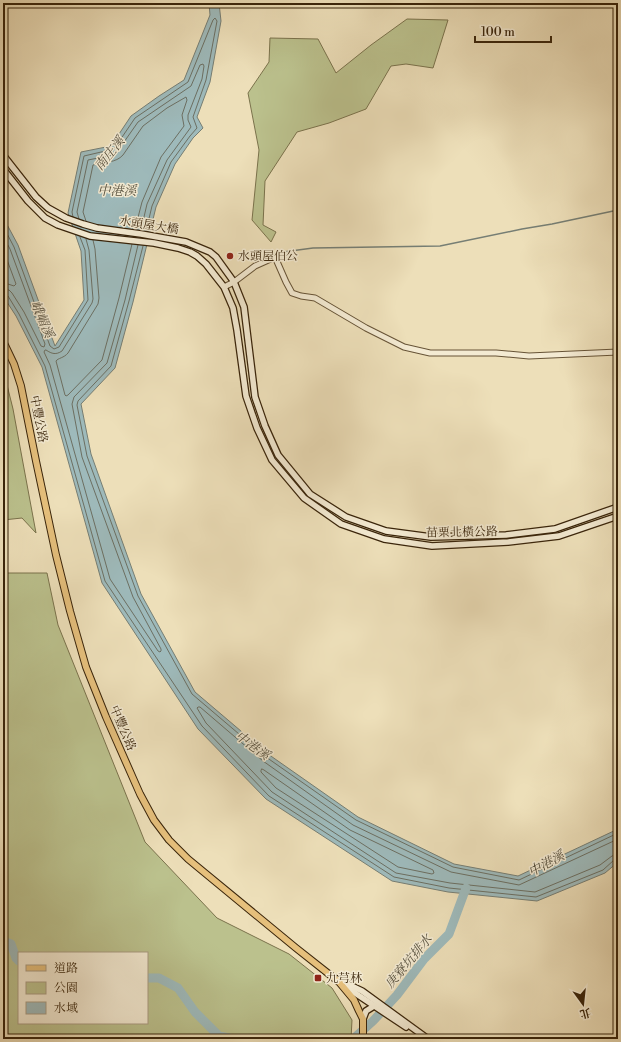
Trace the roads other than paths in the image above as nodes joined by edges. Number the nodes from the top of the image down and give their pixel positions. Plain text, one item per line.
1 (3, 155) edge
2 (3, 169) edge
3 (234, 282) junction
4 (224, 287) junction
5 (3, 342) edge
6 (618, 352) edge
7 (618, 507) edge
8 (618, 516) edge
9 (334, 977) junction
10 (339, 982) junction
11 (377, 1007) junction
12 (363, 1021) junction
13 (364, 1039) edge
14 (427, 1039) edge

1 - 3 main road, 水頭屋大橋
2 - 4 main road, 水頭屋大橋
3 - 4 street
3 - 6 street
3 - 7 main road, 苗栗北橫公路
4 - 8 main road, 苗栗北橫公路
5 - 9 main road, 中豐公路
9 - 10 main road, 中豐公路
9 - 11 main road
10 - 11 main road
10 - 12 main road, 中豐公路
11 - 12 main road
11 - 14 main road
12 - 13 main road, 中豐公路

